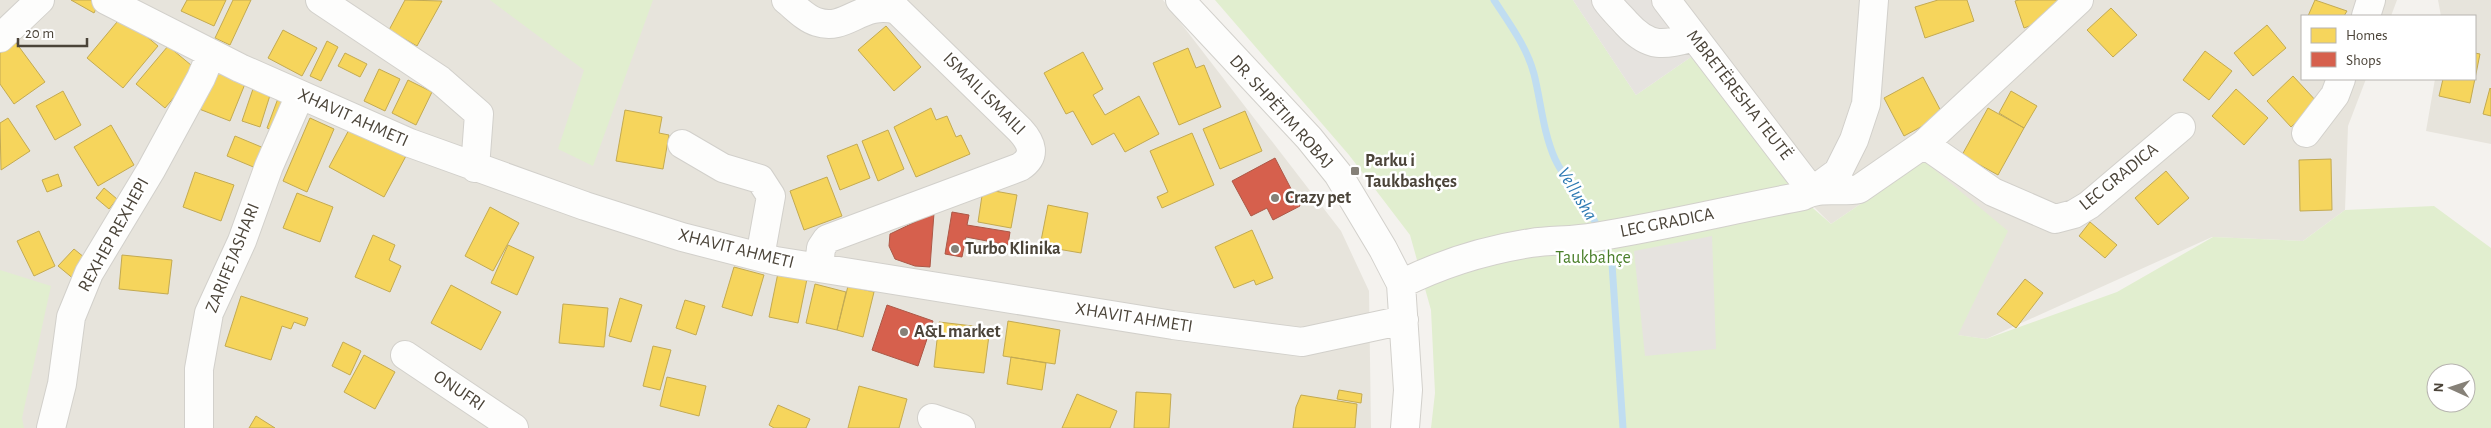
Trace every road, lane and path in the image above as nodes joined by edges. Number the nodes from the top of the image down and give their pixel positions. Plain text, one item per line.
1 (40, 0) edge
2 (106, 0) edge
3 (320, 0) edge
4 (786, 0) edge
5 (1180, 0) edge
6 (1606, 0) edge
7 (1666, 0) edge
8 (1874, 0) edge
9 (2079, 0) edge
10 (2371, 0) edge
11 (2366, 15) edge
12 (1694, 37) junction
13 (0, 38) edge
14 (211, 54) junction
15 (2341, 80) edge
16 (300, 95) junction
17 (2181, 127) dead end
18 (2306, 133) dead end
19 (682, 144) dead end
20 (1924, 144) junction
21 (475, 168) junction
22 (1812, 190) junction
23 (760, 257) junction
24 (818, 268) junction
25 (1401, 284) junction
26 (1404, 320) junction
27 (405, 355) dead end
28 (932, 418) dead end
29 (52, 428) edge
30 (199, 428) edge
31 (514, 428) edge
32 (961, 428) edge
33 (1405, 428) edge

1 - 13 street
2 - 14 street, XHAVIT AHMETI
3 - 21 street
4 - 24 street, ISMAIL ISMAILI
5 - 25 street, DR. SHPËTIM ROBAJ
6 - 12 street
7 - 12 street, MBRETËRESHA TEUTË
8 - 22 street
9 - 20 street, LEC GRADICA
10 - 11 street
12 - 22 street, MBRETËRESHA TEUTË
14 - 16 street, XHAVIT AHMETI
14 - 29 street, REXHEP REXHEPI
15 - 18 street
16 - 21 street, XHAVIT AHMETI
16 - 30 street, ZARIFE JASHARI
17 - 20 street, LEC GRADICA
19 - 23 street
20 - 22 street, LEC GRADICA
21 - 23 street, XHAVIT AHMETI
22 - 25 street, LEC GRADICA
23 - 24 street, XHAVIT AHMETI
24 - 26 street, XHAVIT AHMETI
25 - 26 street
26 - 33 street
27 - 31 street, ONUFRI
28 - 32 street

